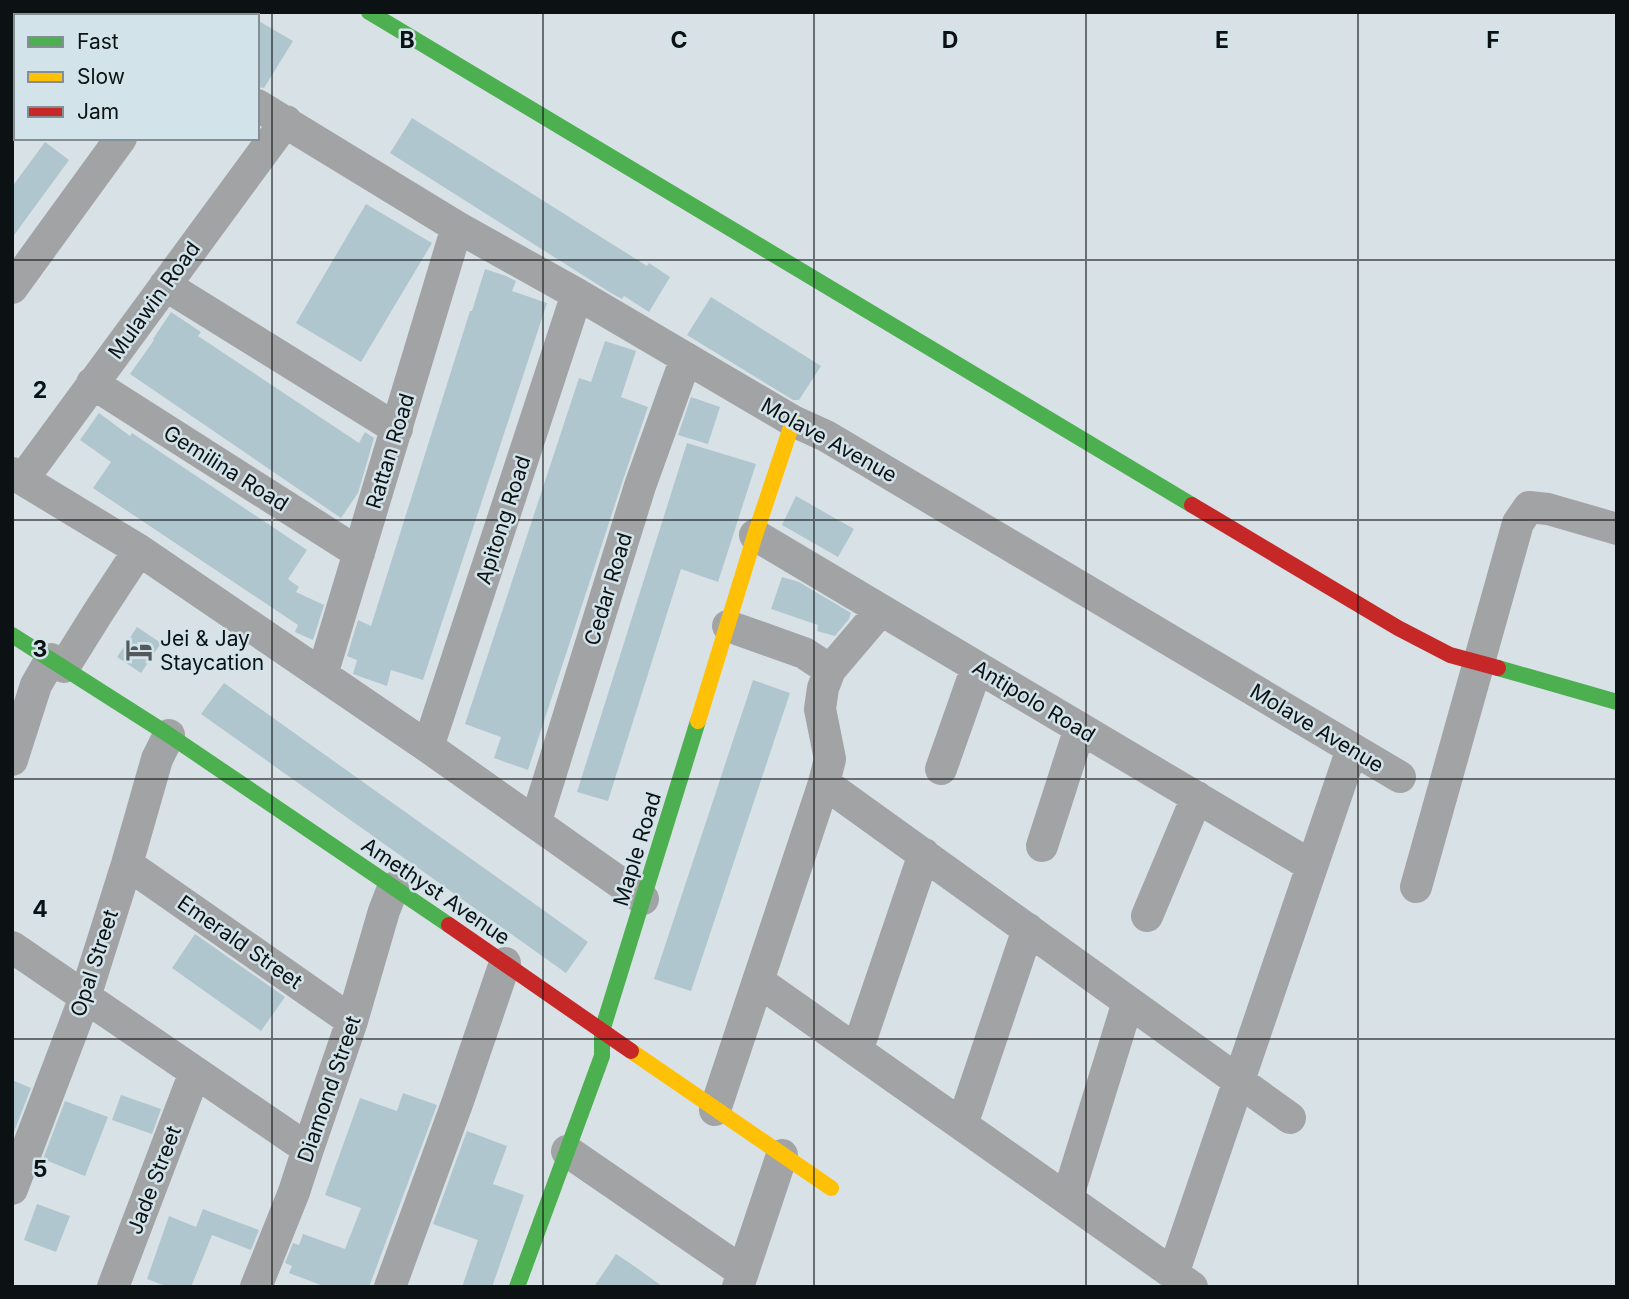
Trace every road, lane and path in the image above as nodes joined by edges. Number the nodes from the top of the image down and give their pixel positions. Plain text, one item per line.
1 (369, 12) edge
2 (259, 105) edge
3 (286, 121) junction
4 (120, 140) edge
5 (457, 227) junction
6 (165, 285) junction
7 (12, 288) edge
8 (577, 294) junction
9 (686, 358) junction
10 (92, 383) junction
11 (793, 421) junction
12 (397, 429) junction
13 (18, 476) edge
14 (1617, 529) edge
15 (755, 535) junction
16 (139, 550) junction
17 (359, 553) junction
18 (881, 610) junction
19 (729, 626) junction
20 (12, 635) edge
21 (57, 663) junction
22 (1477, 664) junction
23 (977, 667) junction
24 (830, 670) junction
25 (322, 675) junction
26 (1617, 702) edge
27 (1080, 728) junction
28 (169, 735) junction
29 (428, 747) junction
30 (1352, 749) junction
31 (12, 760) edge
32 (941, 769) dead end
33 (1400, 777) dead end
34 (824, 783) junction
35 (1196, 797) junction
36 (536, 821) junction
37 (1041, 846) dead end
38 (923, 854) junction
39 (127, 864) junction
40 (1312, 866) junction
41 (1416, 887) dead end
42 (393, 888) junction
43 (643, 899) junction
44 (1147, 916) dead end
45 (1028, 929) junction
46 (12, 947) edge
47 (505, 962) junction
48 (758, 981) junction
49 (85, 997) junction
50 (1128, 1002) junction
51 (352, 1021) junction
52 (602, 1031) junction
53 (857, 1051) junction
54 (195, 1072) junction
55 (1239, 1082) junction
56 (715, 1110) junction
57 (1290, 1118) dead end
58 (962, 1125) junction
59 (308, 1149) junction
60 (567, 1151) junction
61 (782, 1155) junction
62 (831, 1188) dead end
63 (12, 1189) edge
64 (1067, 1199) junction
65 (741, 1280) edge
66 (1183, 1280) edge
67 (526, 1282) edge
68 (113, 1287) edge
69 (256, 1287) edge
70 (390, 1287) edge

1 - 22 street
2 - 3 street, Molave Avenue
3 - 5 street, Molave Avenue
3 - 6 street, Mulawin Road
4 - 7 street
5 - 8 street, Molave Avenue
5 - 12 street, Rattan Road
6 - 10 street, Mulawin Road
6 - 12 street
8 - 9 street, Molave Avenue
8 - 29 street, Apitong Road
9 - 11 street, Molave Avenue
9 - 36 street, Cedar Road
10 - 13 street, Mulawin Road
10 - 17 street, Gemilina Road
11 - 15 street, Maple Road
11 - 30 street, Molave Avenue
12 - 17 street, Rattan Road
13 - 16 street
14 - 22 street
15 - 18 street, Antipolo Road
15 - 19 street, Maple Road
16 - 21 street
16 - 25 street
17 - 25 street, Rattan Road
18 - 23 street, Antipolo Road
18 - 24 street
19 - 24 street
19 - 43 street, Maple Road
20 - 21 street, Amethyst Avenue
21 - 28 street, Amethyst Avenue
21 - 31 street
22 - 26 street
22 - 41 street
23 - 27 street, Antipolo Road
23 - 32 street
24 - 34 street
25 - 29 street
27 - 35 street, Antipolo Road
27 - 37 street
28 - 39 street, Opal Street
28 - 42 street, Amethyst Avenue
29 - 36 street
30 - 33 street, Molave Avenue
30 - 40 street
34 - 38 street
34 - 48 street
35 - 40 street, Antipolo Road
35 - 44 street
36 - 43 street
38 - 45 street
38 - 53 street
39 - 49 street, Opal Street
39 - 51 street, Emerald Street
40 - 55 street
42 - 47 street, Amethyst Avenue
42 - 51 street, Diamond Street
43 - 52 street, Maple Road
45 - 50 street
45 - 58 street
46 - 49 street
47 - 52 street, Amethyst Avenue
47 - 70 street
48 - 53 street
48 - 56 street
49 - 54 street
49 - 63 street, Opal Street
50 - 55 street
50 - 64 street
51 - 59 street, Diamond Street
52 - 56 street, Amethyst Avenue
52 - 60 street, Maple Road
53 - 58 street
54 - 59 street
54 - 68 street, Jade Street
55 - 57 street
55 - 66 street
56 - 61 street, Amethyst Avenue
58 - 64 street
59 - 69 street, Diamond Street
60 - 65 street
60 - 67 street, Maple Road
61 - 62 street, Amethyst Avenue
61 - 65 street
64 - 66 street

